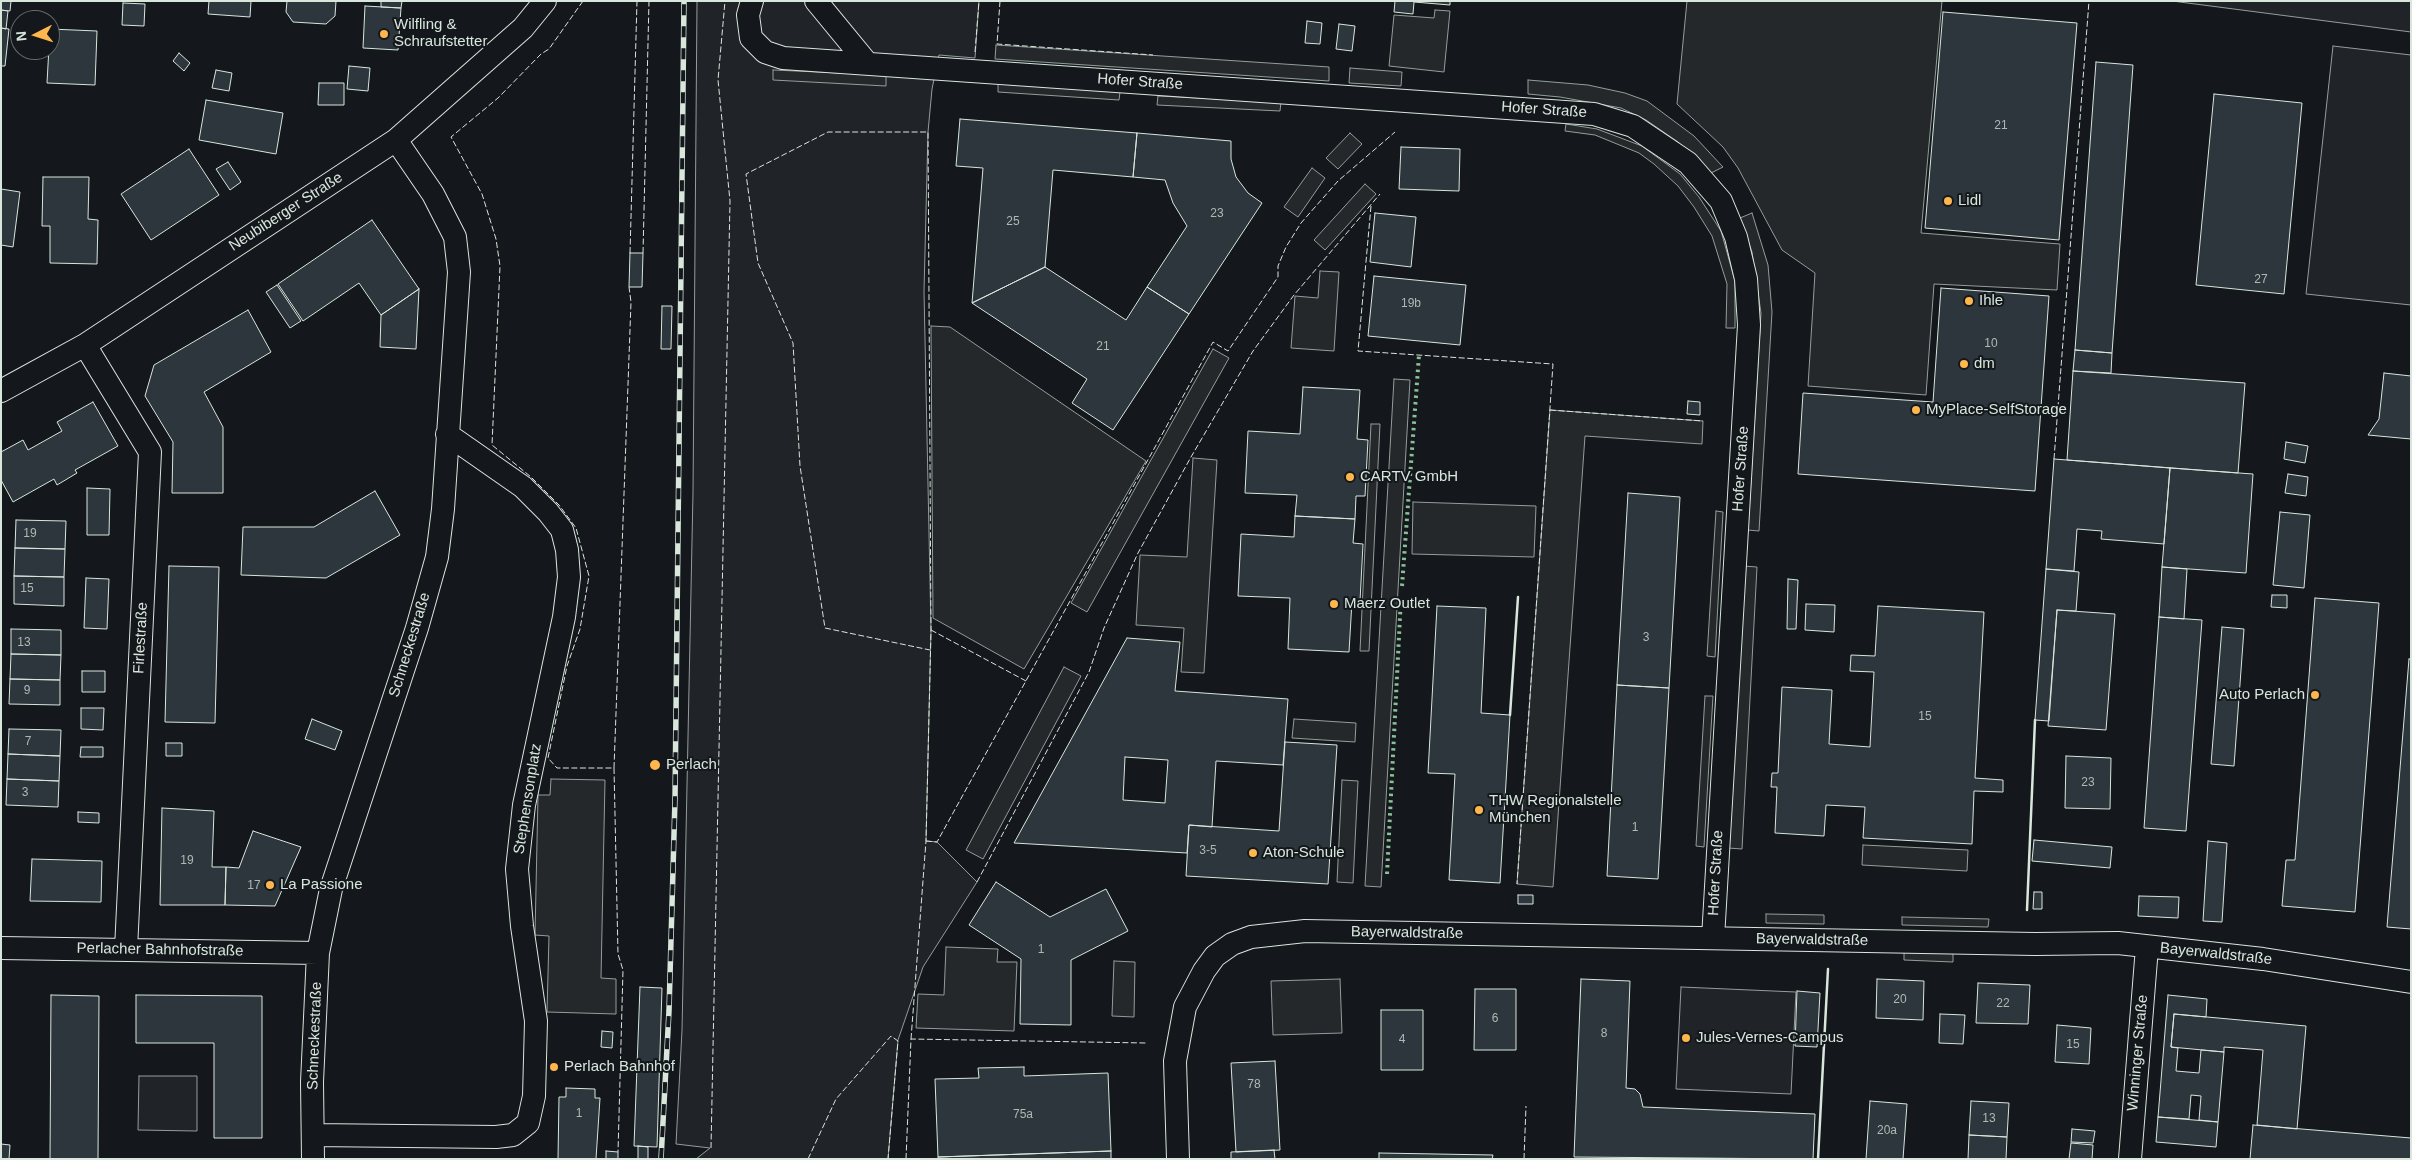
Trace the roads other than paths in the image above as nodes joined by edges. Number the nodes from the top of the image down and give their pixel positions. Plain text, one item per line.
1 (752, 1) edge
2 (816, 1) edge
3 (541, 3) edge
4 (867, 63) junction
5 (396, 140) junction
6 (84, 345) junction
7 (1, 391) edge
8 (446, 434) junction
9 (1713, 938) junction
10 (2147, 947) junction
11 (1, 948) edge
12 (126, 949) junction
13 (318, 952) junction
14 (2411, 982) edge
15 (313, 1135) junction
16 (313, 1159) edge
17 (1178, 1159) edge
18 (2130, 1159) edge

1 - 4 street, Hofer Straße
2 - 4 street
3 - 5 street, Neubiberger Straße
4 - 9 street, Hofer Straße
5 - 6 street, Neubiberger Straße
5 - 8 street, Schneckestraße
6 - 7 street, Neubiberger Straße
6 - 12 street, Firlestraße
8 - 13 street, Schneckestraße
8 - 15 street, Stephensonplatz
9 - 10 street, Bayerwaldstraße
9 - 17 street, Bayerwaldstraße
10 - 14 street, Bayerwaldstraße
10 - 18 street, Winninger Straße
11 - 12 street, Perlacher Bahnhofstraße
12 - 13 street, Perlacher Bahnhofstraße
13 - 15 street, Schneckestraße
15 - 16 street, Schneckestraße

